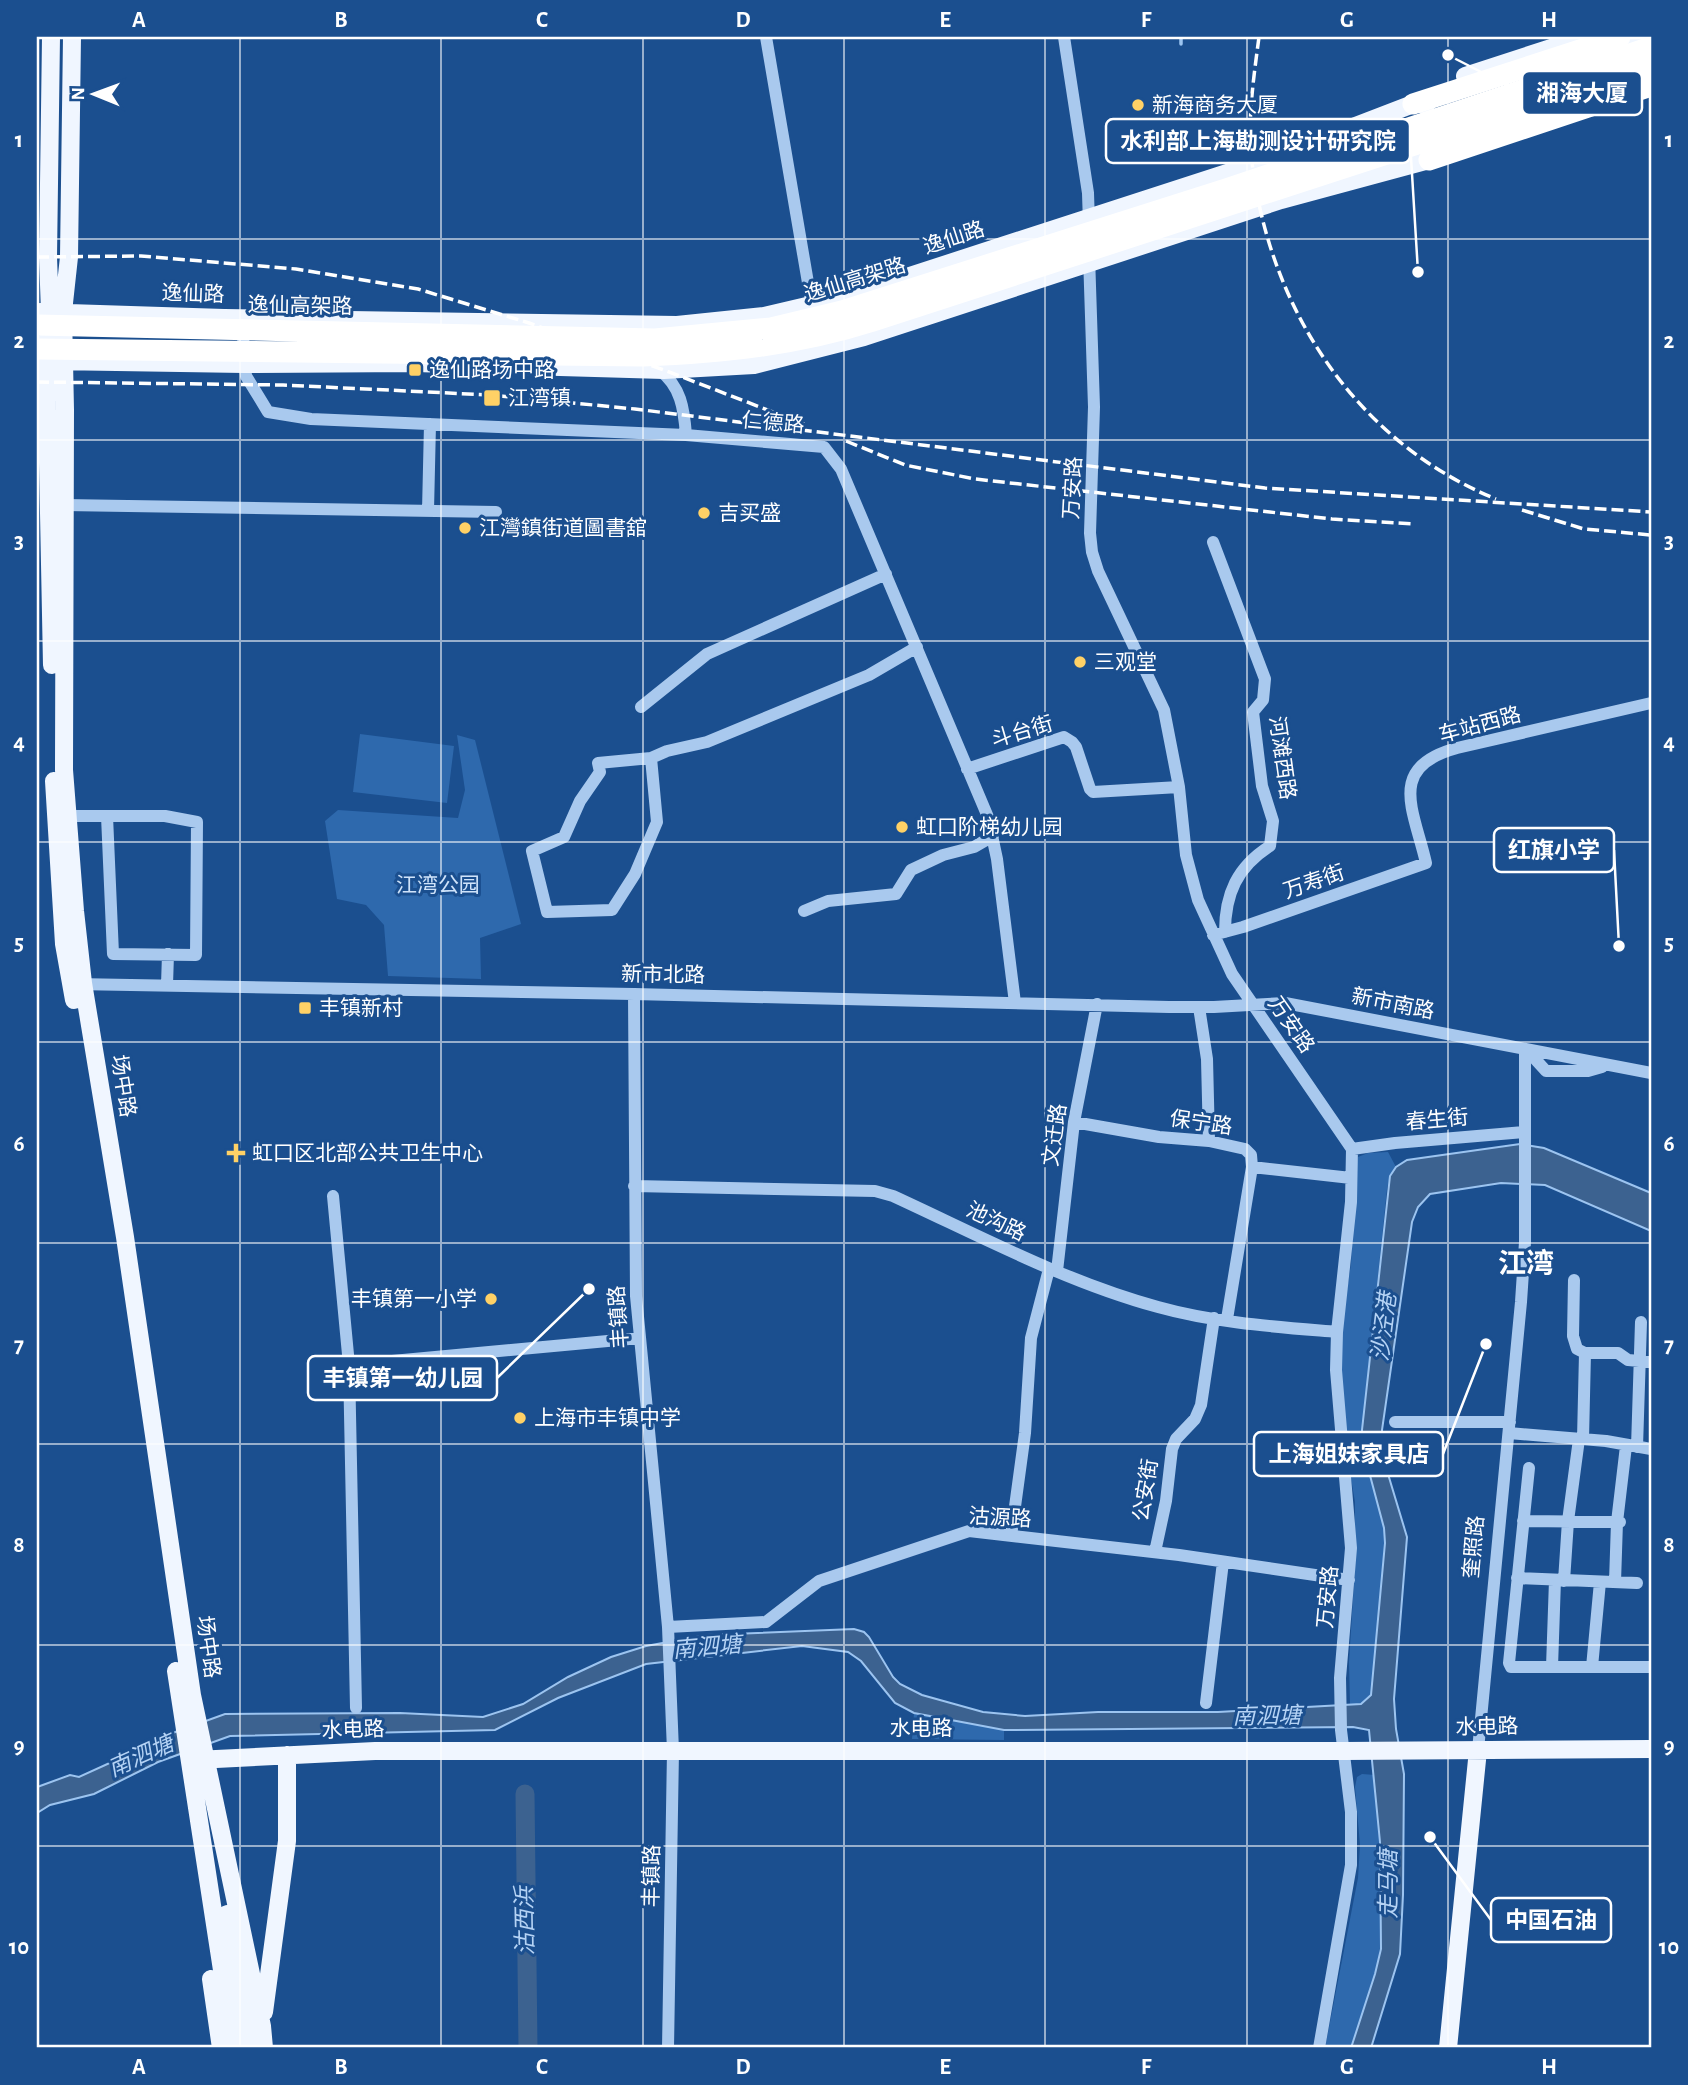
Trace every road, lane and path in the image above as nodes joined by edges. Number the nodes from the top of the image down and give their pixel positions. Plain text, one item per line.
1 (51, 37) edge
2 (72, 37) edge
3 (766, 37) edge
4 (1064, 37) edge
5 (1584, 37) edge
6 (1620, 37) edge
7 (1647, 37) edge
8 (1651, 47) edge
9 (1651, 68) edge
10 (1651, 77) edge
11 (1651, 86) edge
12 (1651, 96) edge
13 (1413, 104) junction
14 (1270, 159) junction
15 (1429, 160) junction
16 (1282, 200) junction
17 (1089, 218) junction
18 (1089, 264) junction
19 (812, 305) junction
20 (47, 315) edge
21 (242, 318) junction
22 (820, 350) junction
23 (244, 364) junction
24 (44, 366) edge
25 (659, 370) junction
26 (430, 424) junction
27 (686, 435) junction
28 (64, 505) junction
29 (428, 511) junction
30 (496, 512) dead end
31 (1213, 542) dead end
32 (886, 574) junction
33 (916, 647) junction
34 (1651, 703) edge
35 (641, 707) dead end
36 (651, 758) junction
37 (967, 769) junction
38 (1179, 787) junction
39 (68, 816) junction
40 (107, 816) junction
41 (993, 836) junction
42 (1426, 863) joint
43 (804, 911) dead end
44 (1219, 933) junction
45 (167, 954) junction
46 (77, 984) junction
47 (167, 985) junction
48 (634, 994) junction
49 (1015, 1003) junction
50 (1097, 1004) junction
51 (1253, 1004) junction
52 (1199, 1007) junction
53 (1525, 1049) junction
54 (1651, 1073) edge
55 (1074, 1122) junction
56 (1525, 1137) junction
57 (1209, 1141) junction
58 (1352, 1149) junction
59 (1252, 1167) junction
60 (1351, 1178) junction
61 (634, 1186) junction
62 (333, 1196) dead end
63 (1053, 1270) junction
64 (1574, 1280) dead end
65 (1220, 1319) junction
66 (1641, 1322) dead end
67 (1337, 1332) junction
68 (640, 1338) junction
69 (1585, 1353) junction
70 (1645, 1362) edge
71 (349, 1365) junction
72 (1395, 1422) dead end
73 (1509, 1428) junction
74 (1581, 1439) junction
75 (1632, 1447) junction
76 (1651, 1449) edge
77 (1529, 1468) dead end
78 (1523, 1521) junction
79 (1568, 1521) junction
80 (1618, 1522) junction
81 (1010, 1536) junction
82 (1155, 1552) junction
83 (1223, 1562) junction
84 (1517, 1578) junction
85 (1349, 1580) junction
86 (1560, 1581) junction
87 (1600, 1582) junction
88 (1615, 1582) junction
89 (1637, 1583) dead end
90 (668, 1632) junction
91 (1552, 1667) junction
92 (1592, 1667) junction
93 (1651, 1667) edge
94 (1206, 1703) dead end
95 (356, 1708) dead end
96 (1651, 1749) edge
97 (1478, 1750) junction
98 (196, 1751) junction
99 (673, 1751) junction
100 (1343, 1751) junction
101 (287, 1755) junction
102 (217, 1812) junction
103 (262, 2026) junction
104 (221, 2048) edge
105 (234, 2048) edge
106 (250, 2048) edge
107 (264, 2048) edge
108 (668, 2048) edge
109 (1319, 2048) edge
110 (1448, 2048) edge

1 - 20 main road
2 - 20 main road
3 - 19 street
4 - 17 street, 万安路
5 - 13 main road
6 - 13 highway
7 - 13 main road, 逸仙路
8 - 20 highway, 逸仙高架路, bridge
9 - 24 highway, 逸仙高架路, bridge
10 - 15 main road
11 - 15 highway
12 - 15 main road
13 - 14 main road, 逸仙路
14 - 16 main road
14 - 17 main road, 逸仙路
15 - 16 main road
16 - 18 main road
17 - 18 street, 万安路
17 - 19 main road, 逸仙路
18 - 22 main road
18 - 38 street, 万安路
19 - 21 main road, 逸仙路
19 - 22 street
20 - 21 main road, 逸仙路
20 - 24 main road
21 - 23 street, 仁德路
22 - 25 main road
23 - 24 main road
23 - 25 main road
23 - 26 street, 仁德路
24 - 28 main road, 场中路
24 - 46 main road, 场中路
25 - 27 street
26 - 27 street, 仁德路
26 - 29 street
27 - 32 street, 仁德路
28 - 29 street
28 - 39 main road, 场中路
29 - 30 street
31 - 44 street, 河滩西路
32 - 33 street, 仁德路
32 - 35 street
33 - 36 street
33 - 37 street, 仁德路
34 - 42 street, 车站西路
36 - 36 street
37 - 38 street, 斗台街
37 - 41 street, 仁德路
38 - 44 street, 万安路
39 - 40 street
39 - 46 main road, 场中路
40 - 45 street
40 - 45 street
41 - 43 street
41 - 49 street, 仁德路
42 - 44 street, 万寿街
44 - 51 street, 万安路
45 - 47 street
46 - 47 street, 新市北路
46 - 98 main road, 场中路
47 - 48 street, 新市北路
48 - 49 street, 新市北路
48 - 61 street, 丰镇路
49 - 50 street, 新市北路
50 - 52 street, 新市北路
50 - 55 street, 文迁路
51 - 52 street, 新市北路
51 - 53 street, 新市南路
51 - 58 street, 万安路
52 - 57 street
53 - 54 street, 新市南路
53 - 56 street, 奎照路
55 - 57 street, 保宁路
55 - 63 street, 文迁路
56 - 58 street, 春生街
56 - 73 street, 奎照路
57 - 59 street, 保宁路
58 - 60 street, 万安路
59 - 60 street
59 - 65 street, 公安街
60 - 67 street, 万安路
61 - 63 street, 池沟路
61 - 68 street, 丰镇路
62 - 71 street
63 - 65 street, 池沟路
63 - 81 street, 文迁路
64 - 69 street
65 - 67 street, 池沟路
65 - 82 street, 公安街
66 - 70 street
67 - 85 street, 万安路
68 - 71 street
68 - 90 street, 丰镇路
69 - 70 street
69 - 74 street
70 - 75 street
71 - 95 street
72 - 73 street
73 - 74 street
73 - 97 street, 奎照路
74 - 75 street
74 - 79 street
75 - 76 street
75 - 80 street
77 - 78 street
78 - 79 street
78 - 84 street
79 - 80 street
79 - 86 street
80 - 88 street
81 - 82 street, 沽源路
81 - 90 street, 沽源路
82 - 83 street, 沽源路
83 - 85 street, 沽源路
83 - 94 street
84 - 86 street
84 - 91 street
85 - 100 street, 万安路
86 - 87 street
86 - 91 street
87 - 88 street
87 - 92 street
88 - 89 street
90 - 99 street, 丰镇路
91 - 92 street
92 - 93 street
96 - 97 main road, 水电路
97 - 100 main road, 水电路
97 - 110 main road, 奎照路
98 - 101 main road, 水电路
98 - 102 main road, 场中路
98 - 104 main road, 场中路
98 - 105 main road, 场中路
99 - 100 main road, 水电路
99 - 101 main road, 水电路
99 - 108 street, 丰镇路
100 - 109 street, 万安路
101 - 103 main road
102 - 103 main road, 场中路
102 - 106 main road, 场中路
103 - 107 main road, 场中路

